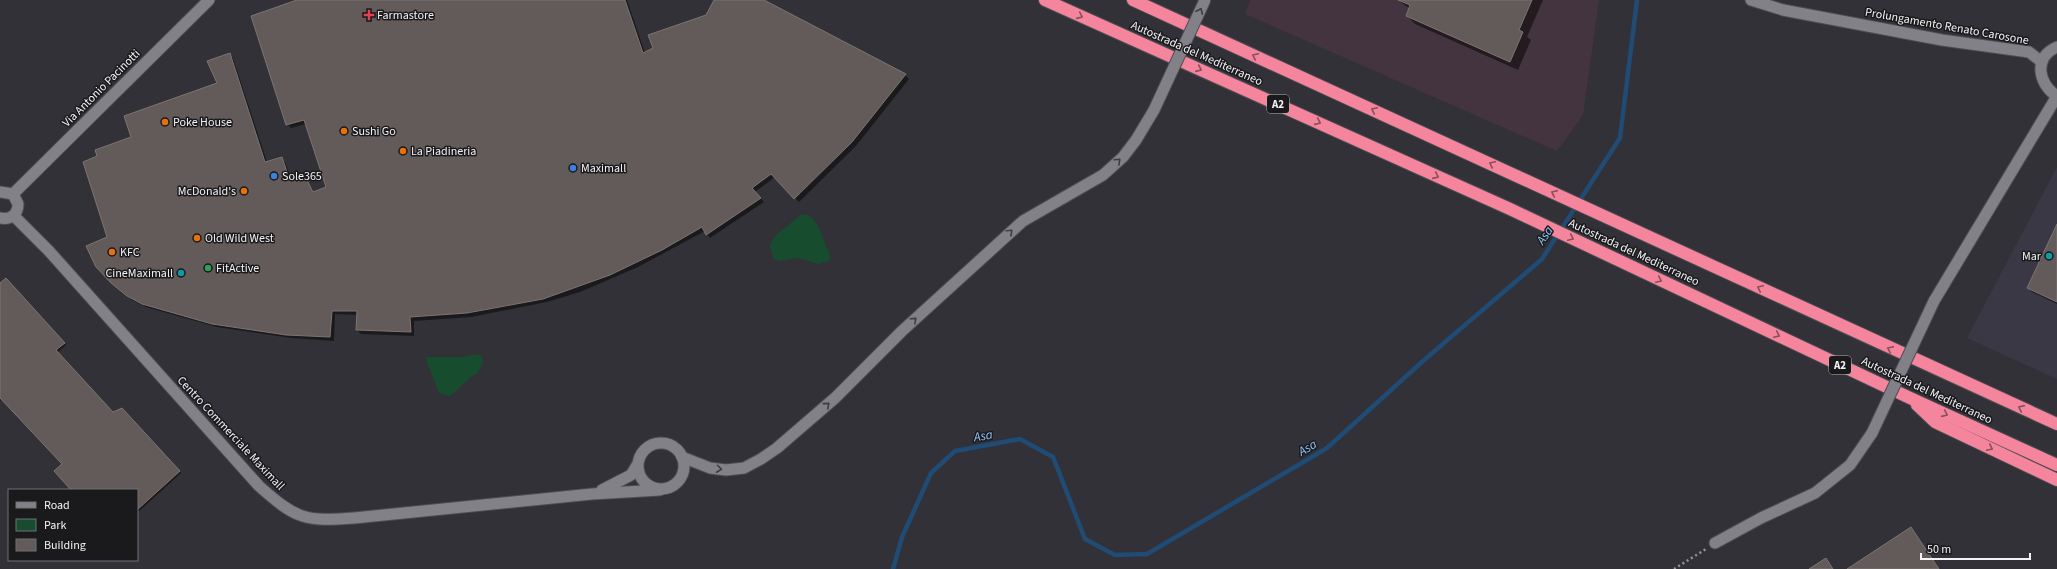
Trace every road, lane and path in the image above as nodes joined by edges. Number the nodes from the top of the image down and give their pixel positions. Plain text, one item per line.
1 (209, 0) edge
2 (1045, 0) edge
3 (1133, 0) edge
4 (1205, 0) edge
5 (1751, 0) edge
6 (2057, 47) edge
7 (2042, 62) junction
8 (2057, 96) edge
9 (0, 192) edge
10 (13, 194) junction
11 (14, 216) junction
12 (0, 218) edge
13 (1910, 398) junction
14 (2057, 424) edge
15 (682, 457) junction
16 (637, 465) junction
17 (2057, 465) edge
18 (2057, 480) edge
19 (660, 490) junction
20 (592, 494) junction
21 (1715, 543) joint
22 (1674, 569) edge

1 - 10 street, Via Antonio Pacinotti
2 -> 13 highway, Autostrada del Mediterraneo / A2
14 -> 3 highway, Autostrada del Mediterraneo
15 -> 4 street, bridge
5 - 7 street, Prolungamento Renato Carosone
6 - 7 street
7 - 8 street
8 - 21 street, bridge
9 - 10 street
10 - 11 street
11 - 12 street
11 - 20 street, Centro Commerciale Maximall
13 -> 17 highway, Autostrada del Mediterraneo / A2
13 -> 18 highway
15 - 16 street
15 - 19 street
16 - 19 street
16 - 20 street, Centro Commerciale Maximall
19 - 20 street, Centro Commerciale Maximall
21 - 22 path

